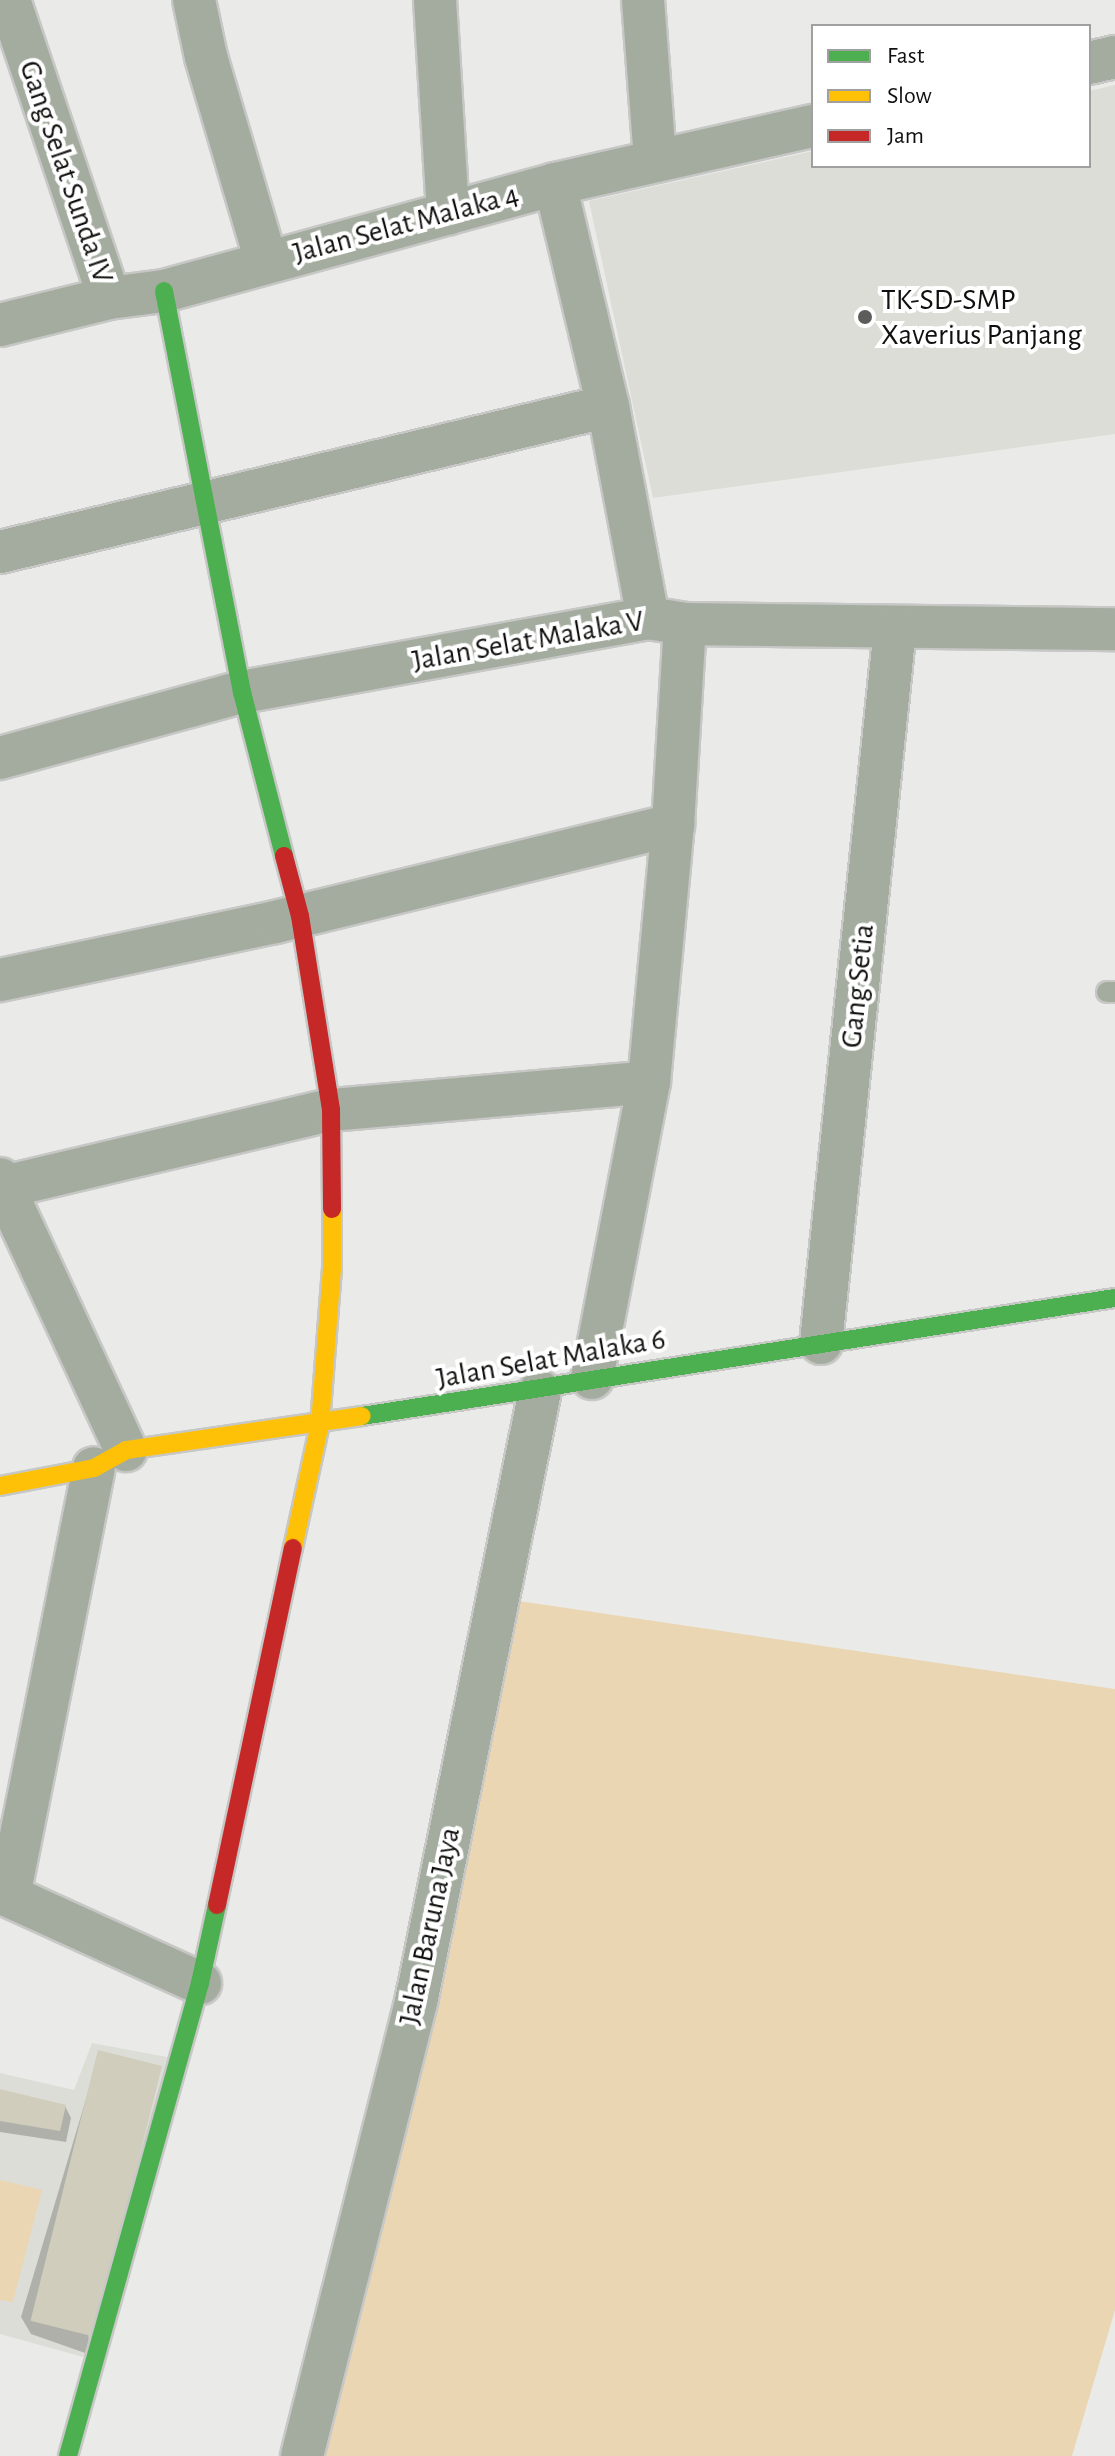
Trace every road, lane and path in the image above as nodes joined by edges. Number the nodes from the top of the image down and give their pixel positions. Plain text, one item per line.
1 (9, 0) edge
2 (194, 0) edge
3 (435, 0) edge
4 (643, 0) edge
5 (1115, 57) edge
6 (1091, 63) edge
7 (811, 126) edge
8 (655, 161) junction
9 (555, 184) junction
10 (448, 214) junction
11 (266, 261) junction
12 (164, 291) junction
13 (109, 298) junction
14 (0, 325) edge
15 (608, 406) junction
16 (205, 502) junction
17 (0, 552) edge
18 (666, 621) junction
19 (895, 628) junction
20 (1115, 629) edge
21 (242, 692) junction
22 (0, 758) edge
23 (673, 825) junction
24 (300, 916) junction
25 (0, 980) edge
26 (649, 1082) junction
27 (331, 1110) junction
28 (2, 1183) edge
29 (1115, 1298) edge
30 (821, 1343) junction
31 (592, 1378) junction
32 (540, 1391) junction
33 (320, 1424) junction
34 (110, 1459) junction
35 (0, 1486) edge
36 (4, 1894) edge
37 (200, 1983) junction
38 (68, 2456) edge
39 (302, 2456) edge

1 - 13 street, Gang Selat Sunda IV
2 - 11 street
3 - 10 street
4 - 8 street
5 - 6 street
7 - 8 street, Jalan Selat Malaka 4
8 - 9 street, Jalan Selat Malaka 4
9 - 10 street, Jalan Selat Malaka 4
9 - 15 street
10 - 11 street, Jalan Selat Malaka 4
11 - 12 street, Jalan Selat Malaka 4
12 - 13 street, Jalan Selat Malaka 4
12 - 16 street
13 - 14 street, Jalan Selat Malaka 4
15 - 16 street
15 - 18 street
16 - 17 street
16 - 21 street
18 - 19 street, Jalan Selat Malaka V
18 - 21 street, Jalan Selat Malaka V
18 - 23 street
19 - 20 street, Jalan Selat Malaka V
19 - 30 street, Gang Setia
21 - 22 street, Jalan Selat Malaka V
21 - 24 street
23 - 24 street
23 - 26 street
24 - 25 street
24 - 27 street
26 - 27 street
26 - 31 street
27 - 28 street
27 - 33 street
28 - 34 street
29 - 30 street, Jalan Selat Malaka 6
30 - 31 street, Jalan Selat Malaka 6
31 - 32 street, Jalan Selat Malaka 6
32 - 33 street, Jalan Selat Malaka 6
32 - 39 street, Jalan Baruna Jaya
33 - 34 street, Jalan Selat Malaka 6
33 - 37 street
34 - 35 street, Jalan Selat Malaka 6
34 - 36 street
36 - 37 street
37 - 38 street

